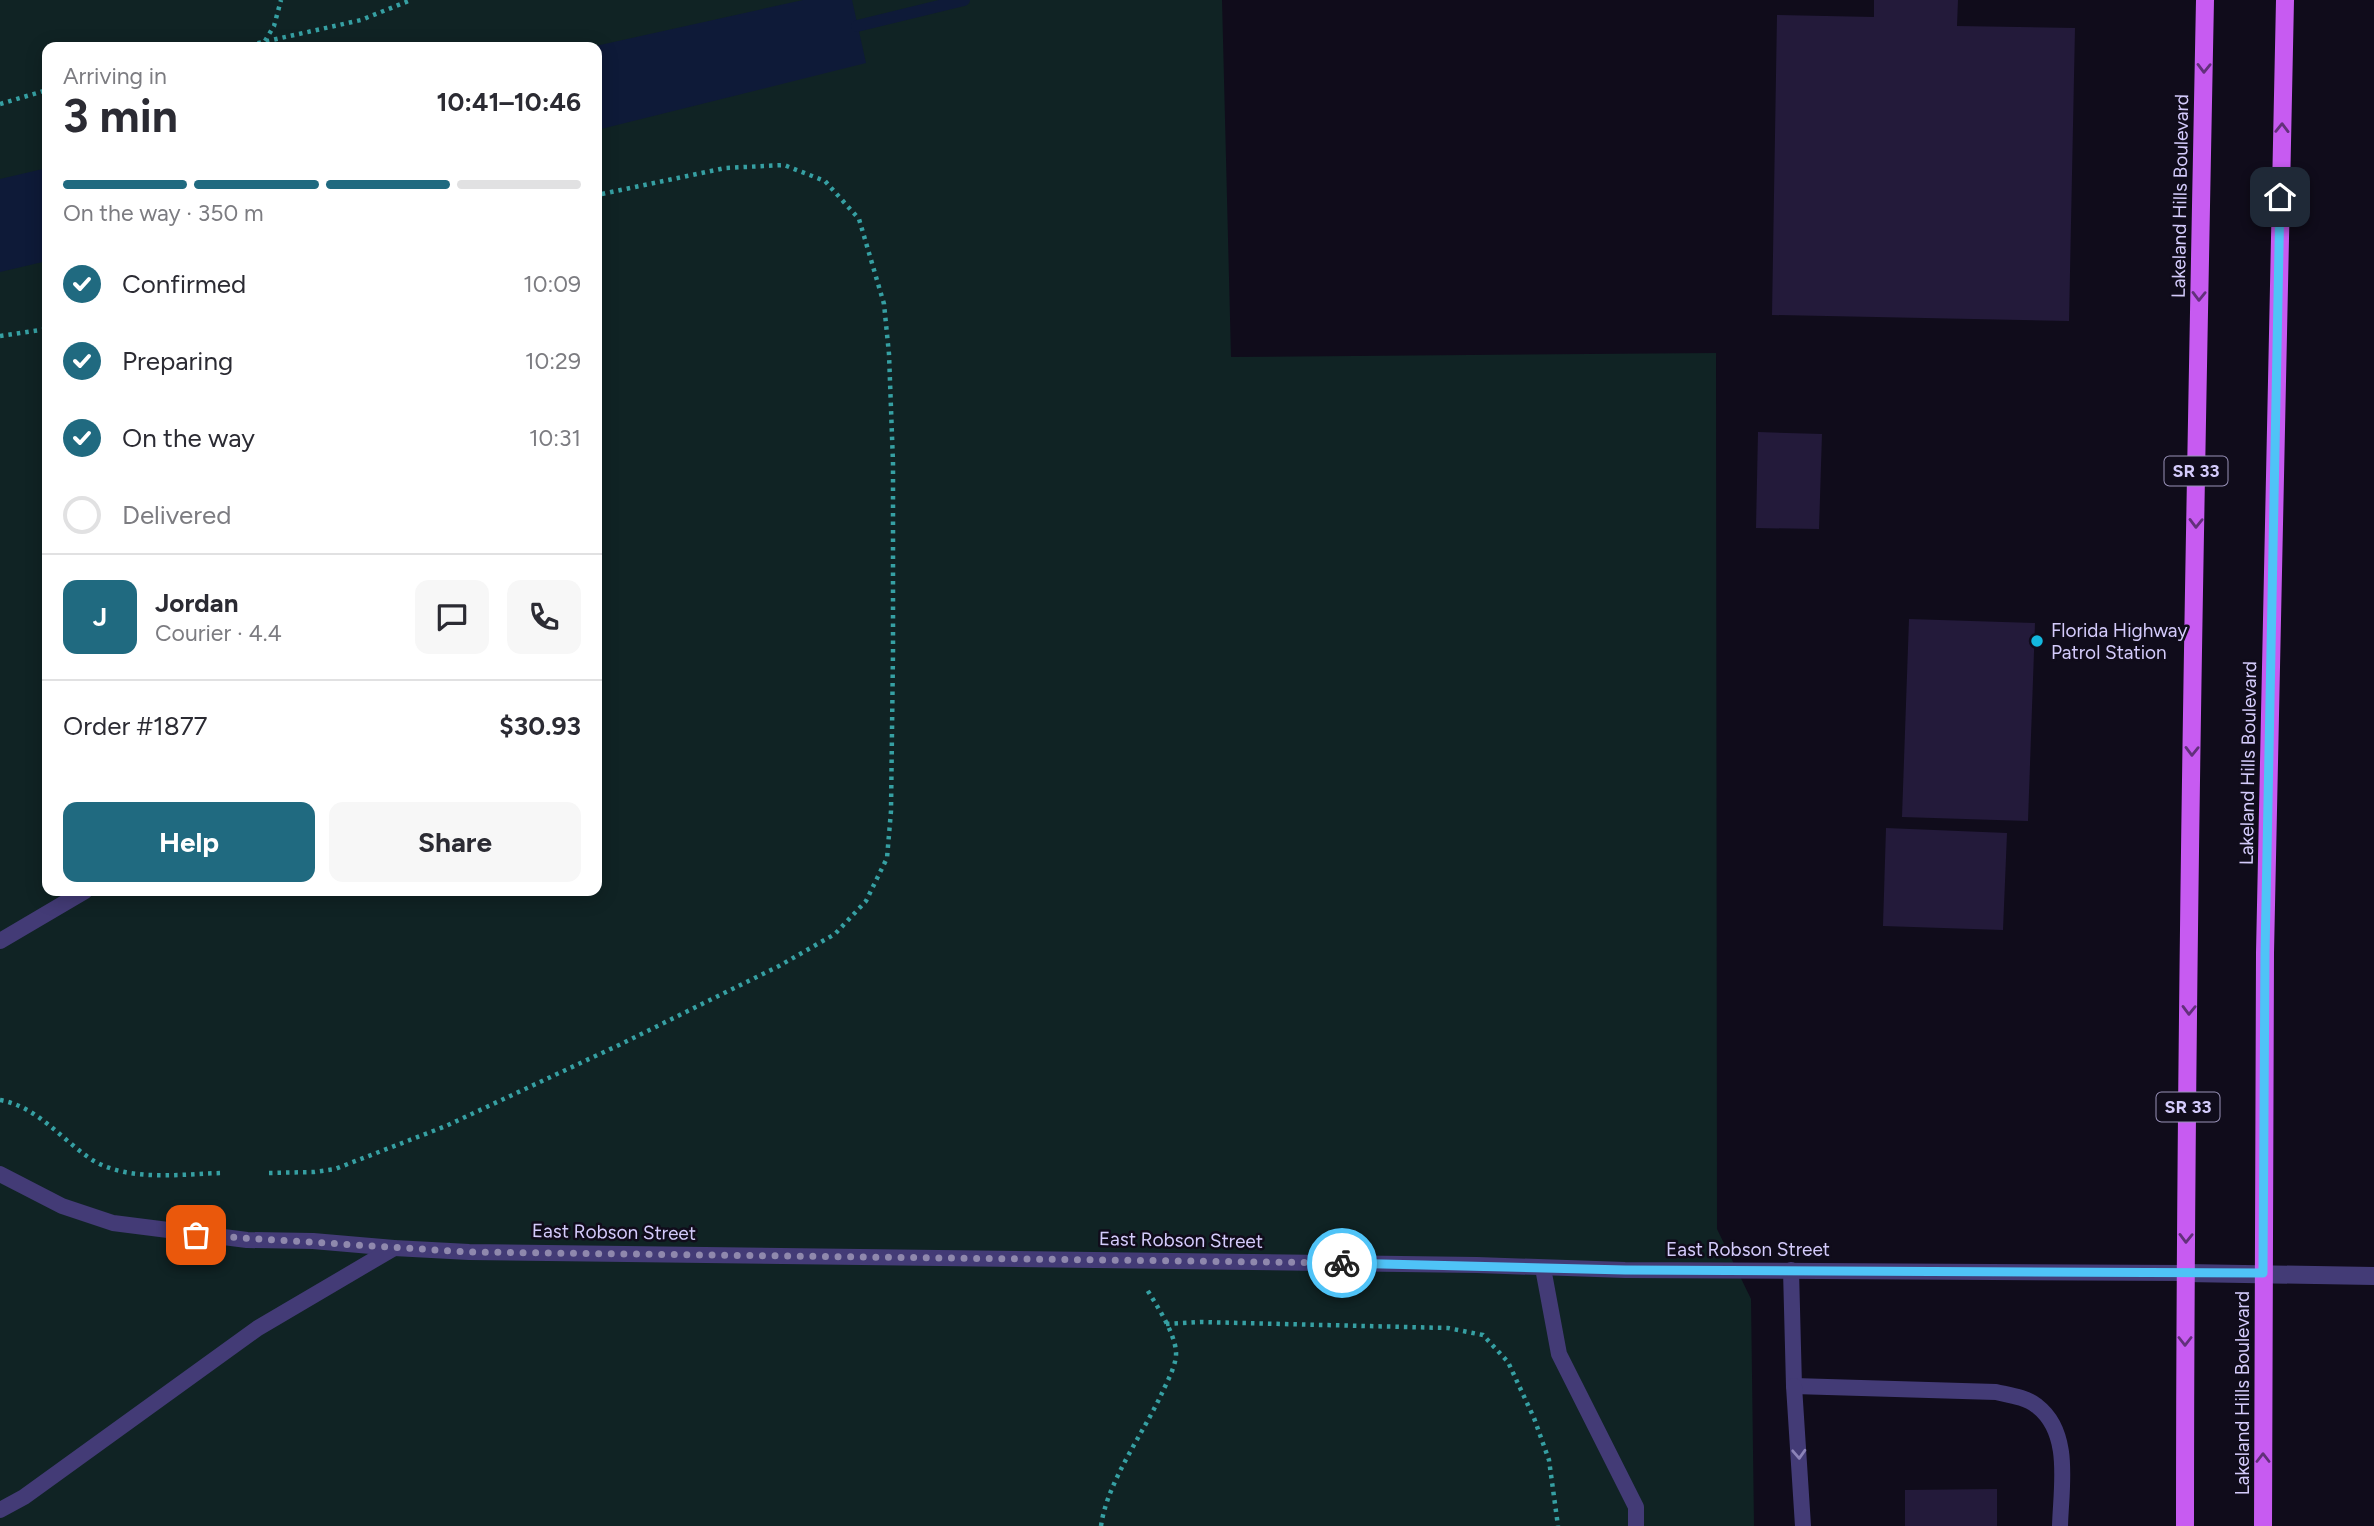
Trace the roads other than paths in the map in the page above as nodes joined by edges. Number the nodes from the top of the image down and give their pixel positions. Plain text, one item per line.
1 (2205, 0) edge
2 (2285, 0) edge
3 (76, 896) edge
4 (0, 941) edge
5 (0, 1174) edge
6 (394, 1248) junction
7 (1543, 1268) junction
8 (1791, 1270) junction
9 (2185, 1273) junction
10 (2263, 1273) junction
11 (2374, 1276) edge
12 (1794, 1386) junction
13 (0, 1510) edge
14 (1636, 1526) edge
15 (1803, 1526) edge
16 (2060, 1526) edge
17 (2185, 1526) edge
18 (2263, 1526) edge

1 -> 9 main road, Lakeland Hills Boulevard / SR 33
10 -> 2 main road, Lakeland Hills Boulevard
3 - 4 lane
5 - 6 lane, East Robson Street
6 - 7 lane, East Robson Street
6 - 13 lane
7 - 8 lane, East Robson Street
7 - 14 lane
8 - 9 lane, East Robson Street
8 - 12 lane
9 - 10 street, East Robson Street
9 -> 17 main road, Lakeland Hills Boulevard / SR 33
10 - 11 street, East Robson Street
18 -> 10 main road, Lakeland Hills Boulevard
12 -> 15 lane
12 - 16 lane

